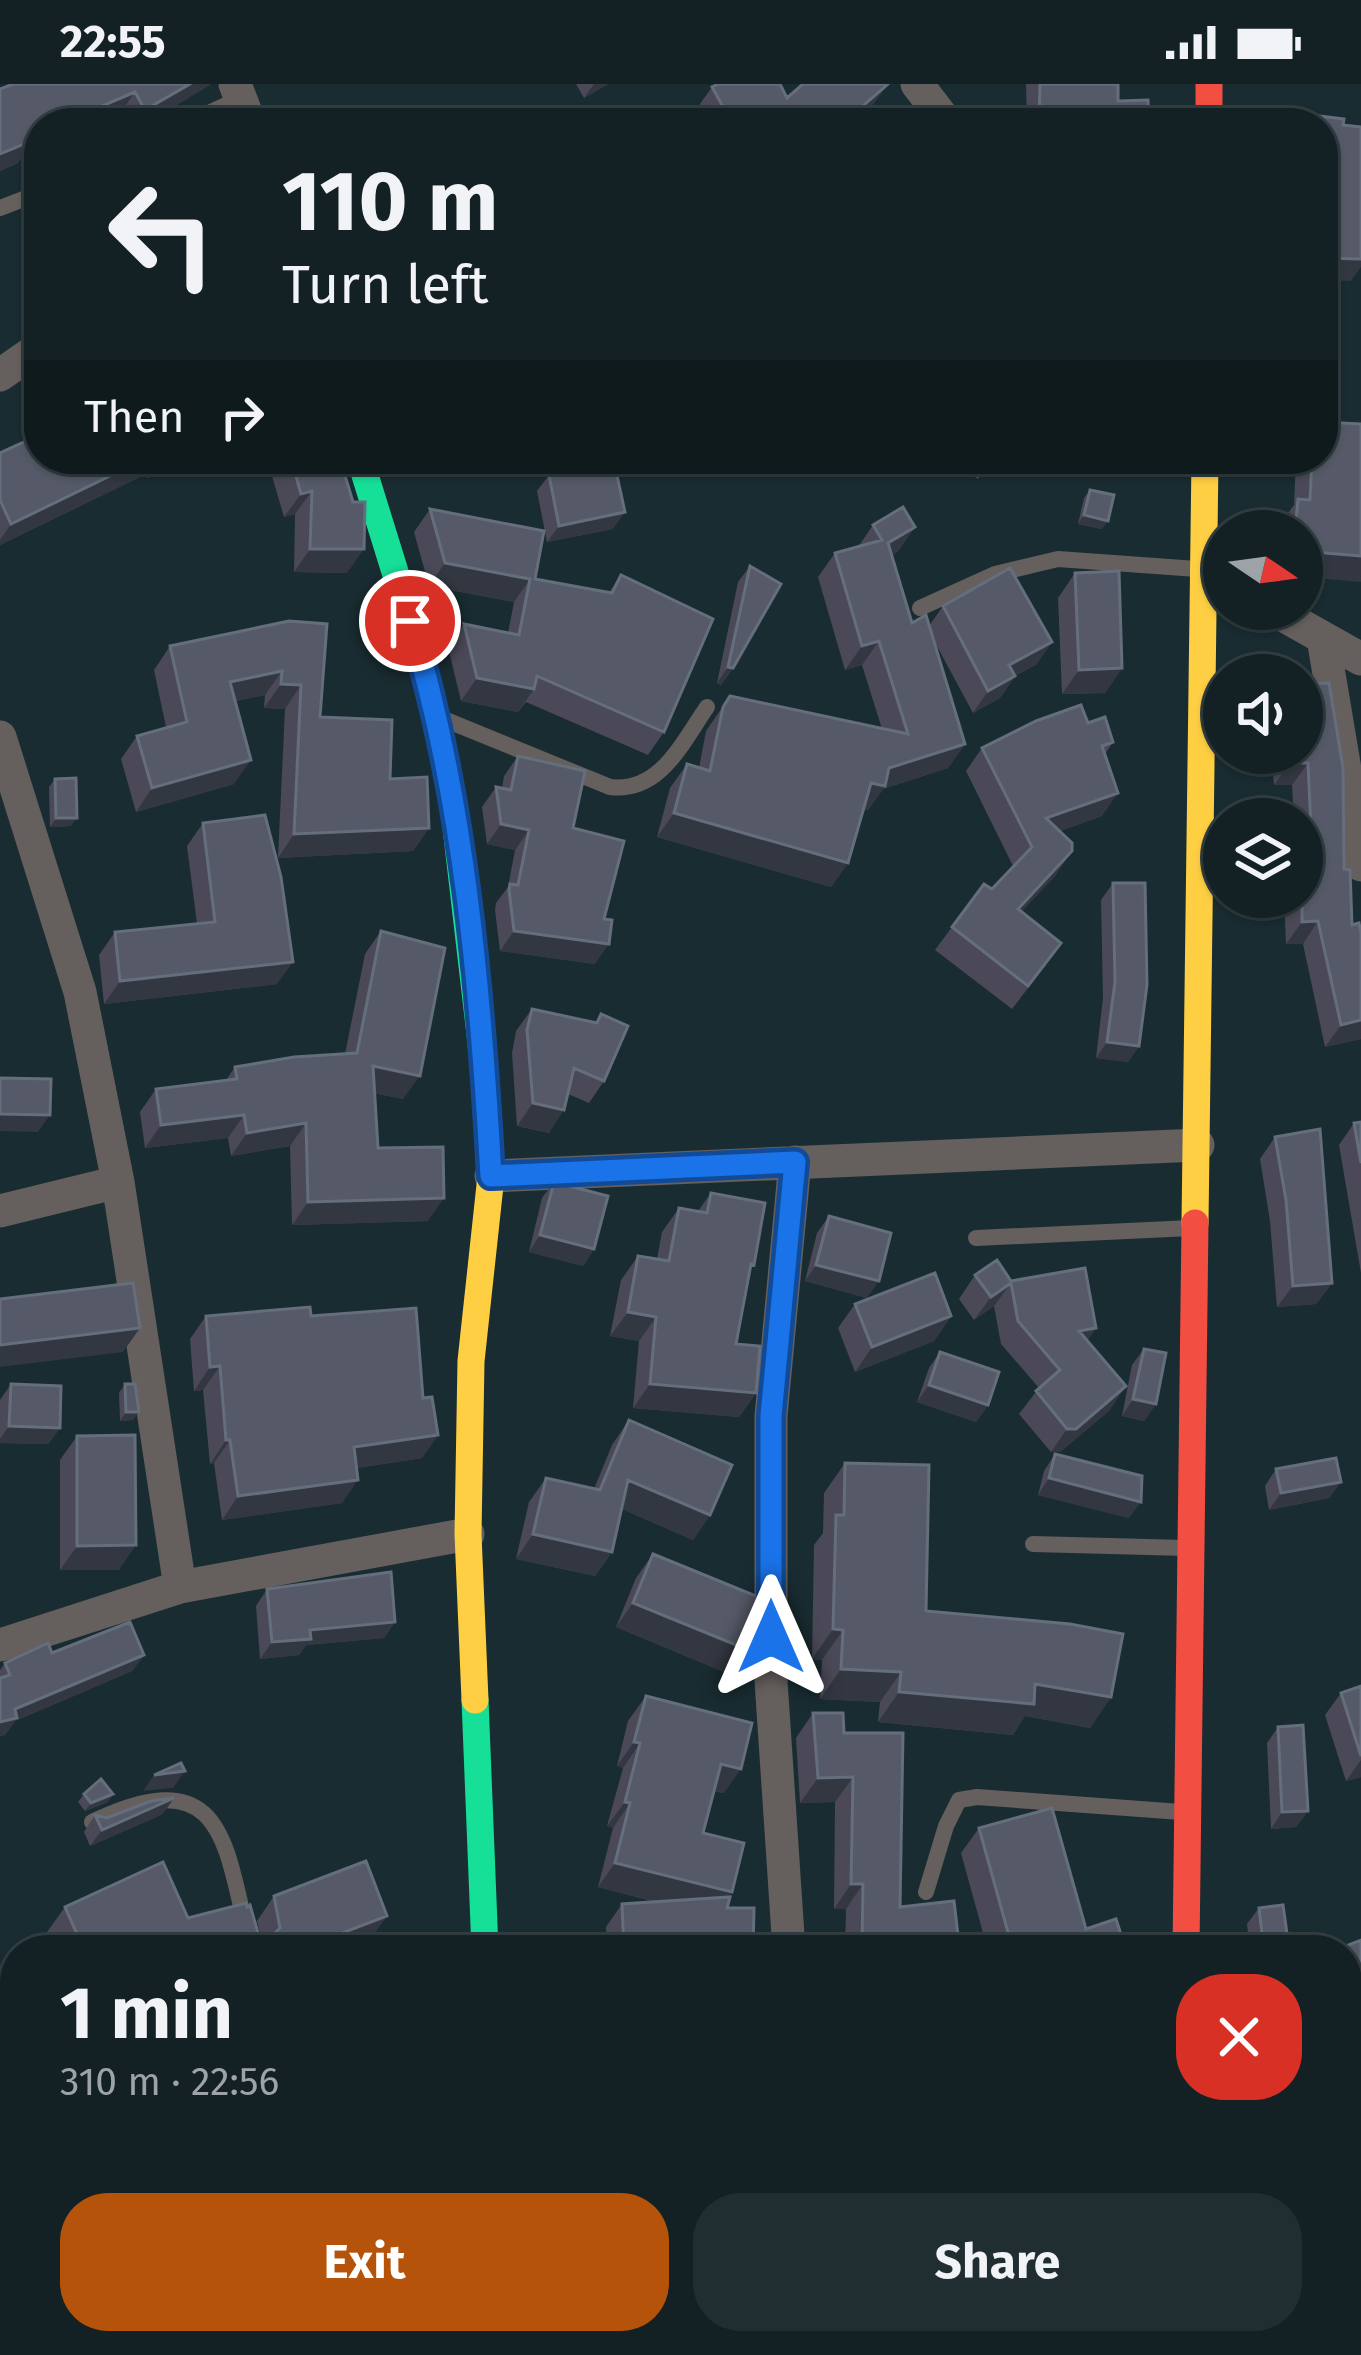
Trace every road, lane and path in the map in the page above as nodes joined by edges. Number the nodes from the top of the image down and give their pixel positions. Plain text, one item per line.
1 (365, 474) edge
2 (1206, 474) edge
3 (1209, 510) edge
4 (1203, 574) edge
5 (920, 608) dead end
6 (1212, 630) edge
7 (1309, 630) edge
8 (1323, 638) junction
9 (1361, 659) edge
10 (707, 706) dead end
11 (434, 716) junction
12 (0, 737) edge
13 (1361, 865) edge
14 (1198, 1145) junction
15 (795, 1162) junction
16 (491, 1176) junction
17 (118, 1182) junction
18 (0, 1211) edge
19 (1197, 1227) junction
20 (976, 1238) dead end
21 (468, 1534) junction
22 (1033, 1544) dead end
23 (1192, 1548) junction
24 (180, 1587) junction
25 (0, 1646) edge
26 (1188, 1812) junction
27 (92, 1822) edge
28 (926, 1892) dead end
29 (247, 1935) edge
30 (484, 1935) edge
31 (788, 1935) edge
32 (1186, 1935) edge

1 - 11 main road
2 - 3 main road
4 - 5 lane
6 - 14 main road
7 - 8 street
8 - 9 street
8 - 13 street
10 - 11 lane
11 - 16 main road
12 - 17 street
14 - 15 street
14 - 19 main road
15 - 16 street
15 - 31 street
16 - 21 main road
17 - 18 street
17 - 24 street
19 - 20 lane
19 - 23 main road
21 - 24 street
21 - 30 main road
22 - 23 lane
23 - 26 main road
24 - 25 street
26 - 28 lane
26 - 32 main road
27 - 29 lane

